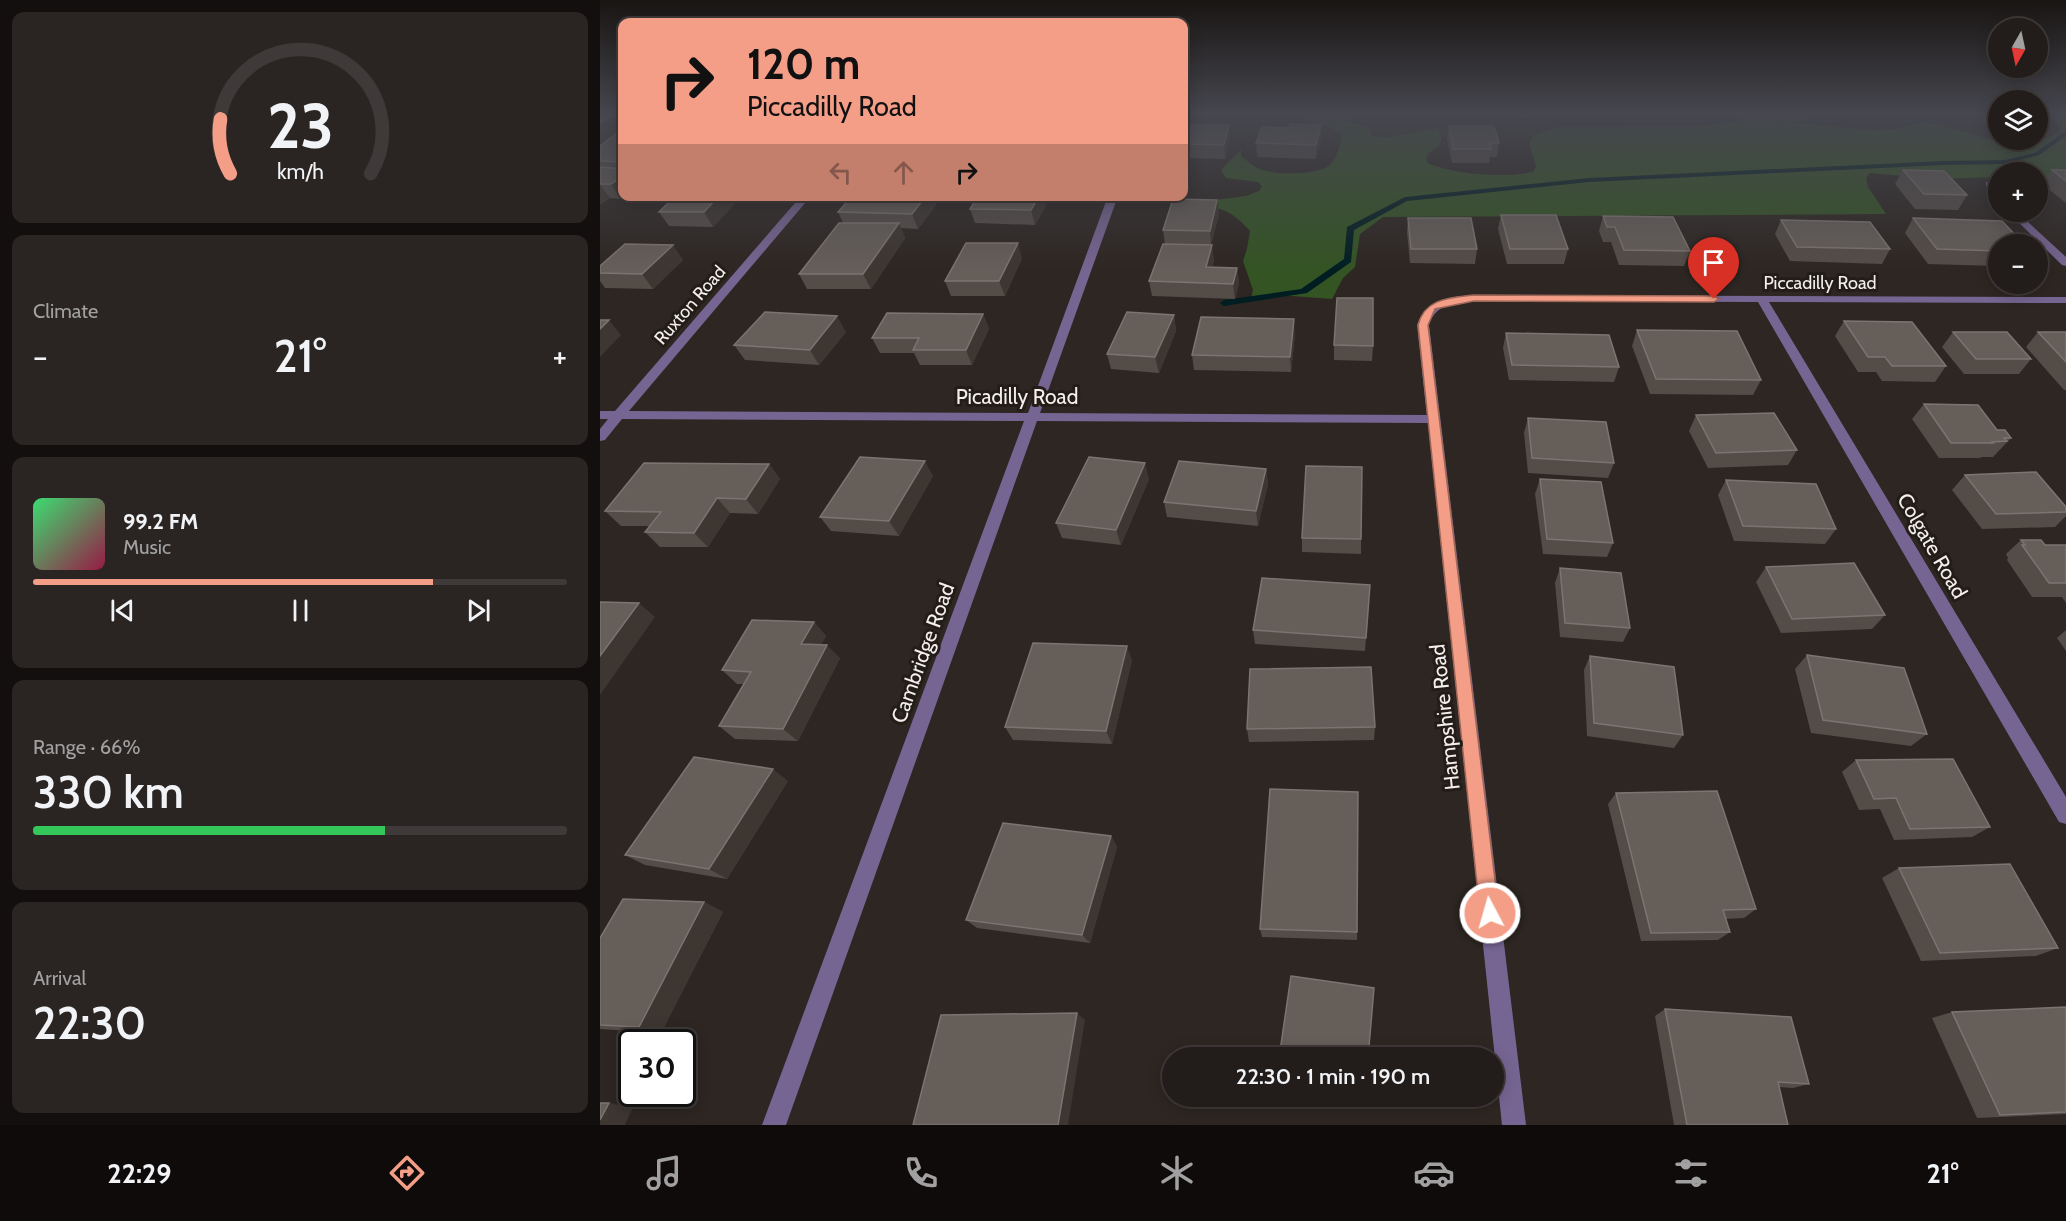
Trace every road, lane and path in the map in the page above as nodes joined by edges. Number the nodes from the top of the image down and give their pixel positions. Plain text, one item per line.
1 (803, 201) edge
2 (1111, 201) edge
3 (2023, 222) edge
4 (2066, 263) edge
5 (1762, 299) junction
6 (2066, 300) edge
7 (1432, 307) joint
8 (600, 415) edge
9 (619, 415) junction
10 (1033, 416) junction
11 (1434, 419) junction
12 (600, 438) edge
13 (2066, 814) edge
14 (774, 1125) edge
15 (1514, 1125) edge

1 - 9 street, Ruxton Road
2 - 10 street, Cambridge Road
3 - 4 street
5 - 6 street, Piccadilly Road
5 - 7 street, Piccadilly Road
5 - 13 street, Colgate Road
7 - 11 street, Hampshire Road
8 - 9 street, Picadilly Road
9 - 10 street, Picadilly Road
9 - 12 street, Ruxton Road
10 - 11 street, Picadilly Road
10 - 14 street, Cambridge Road
11 - 15 street, Hampshire Road

